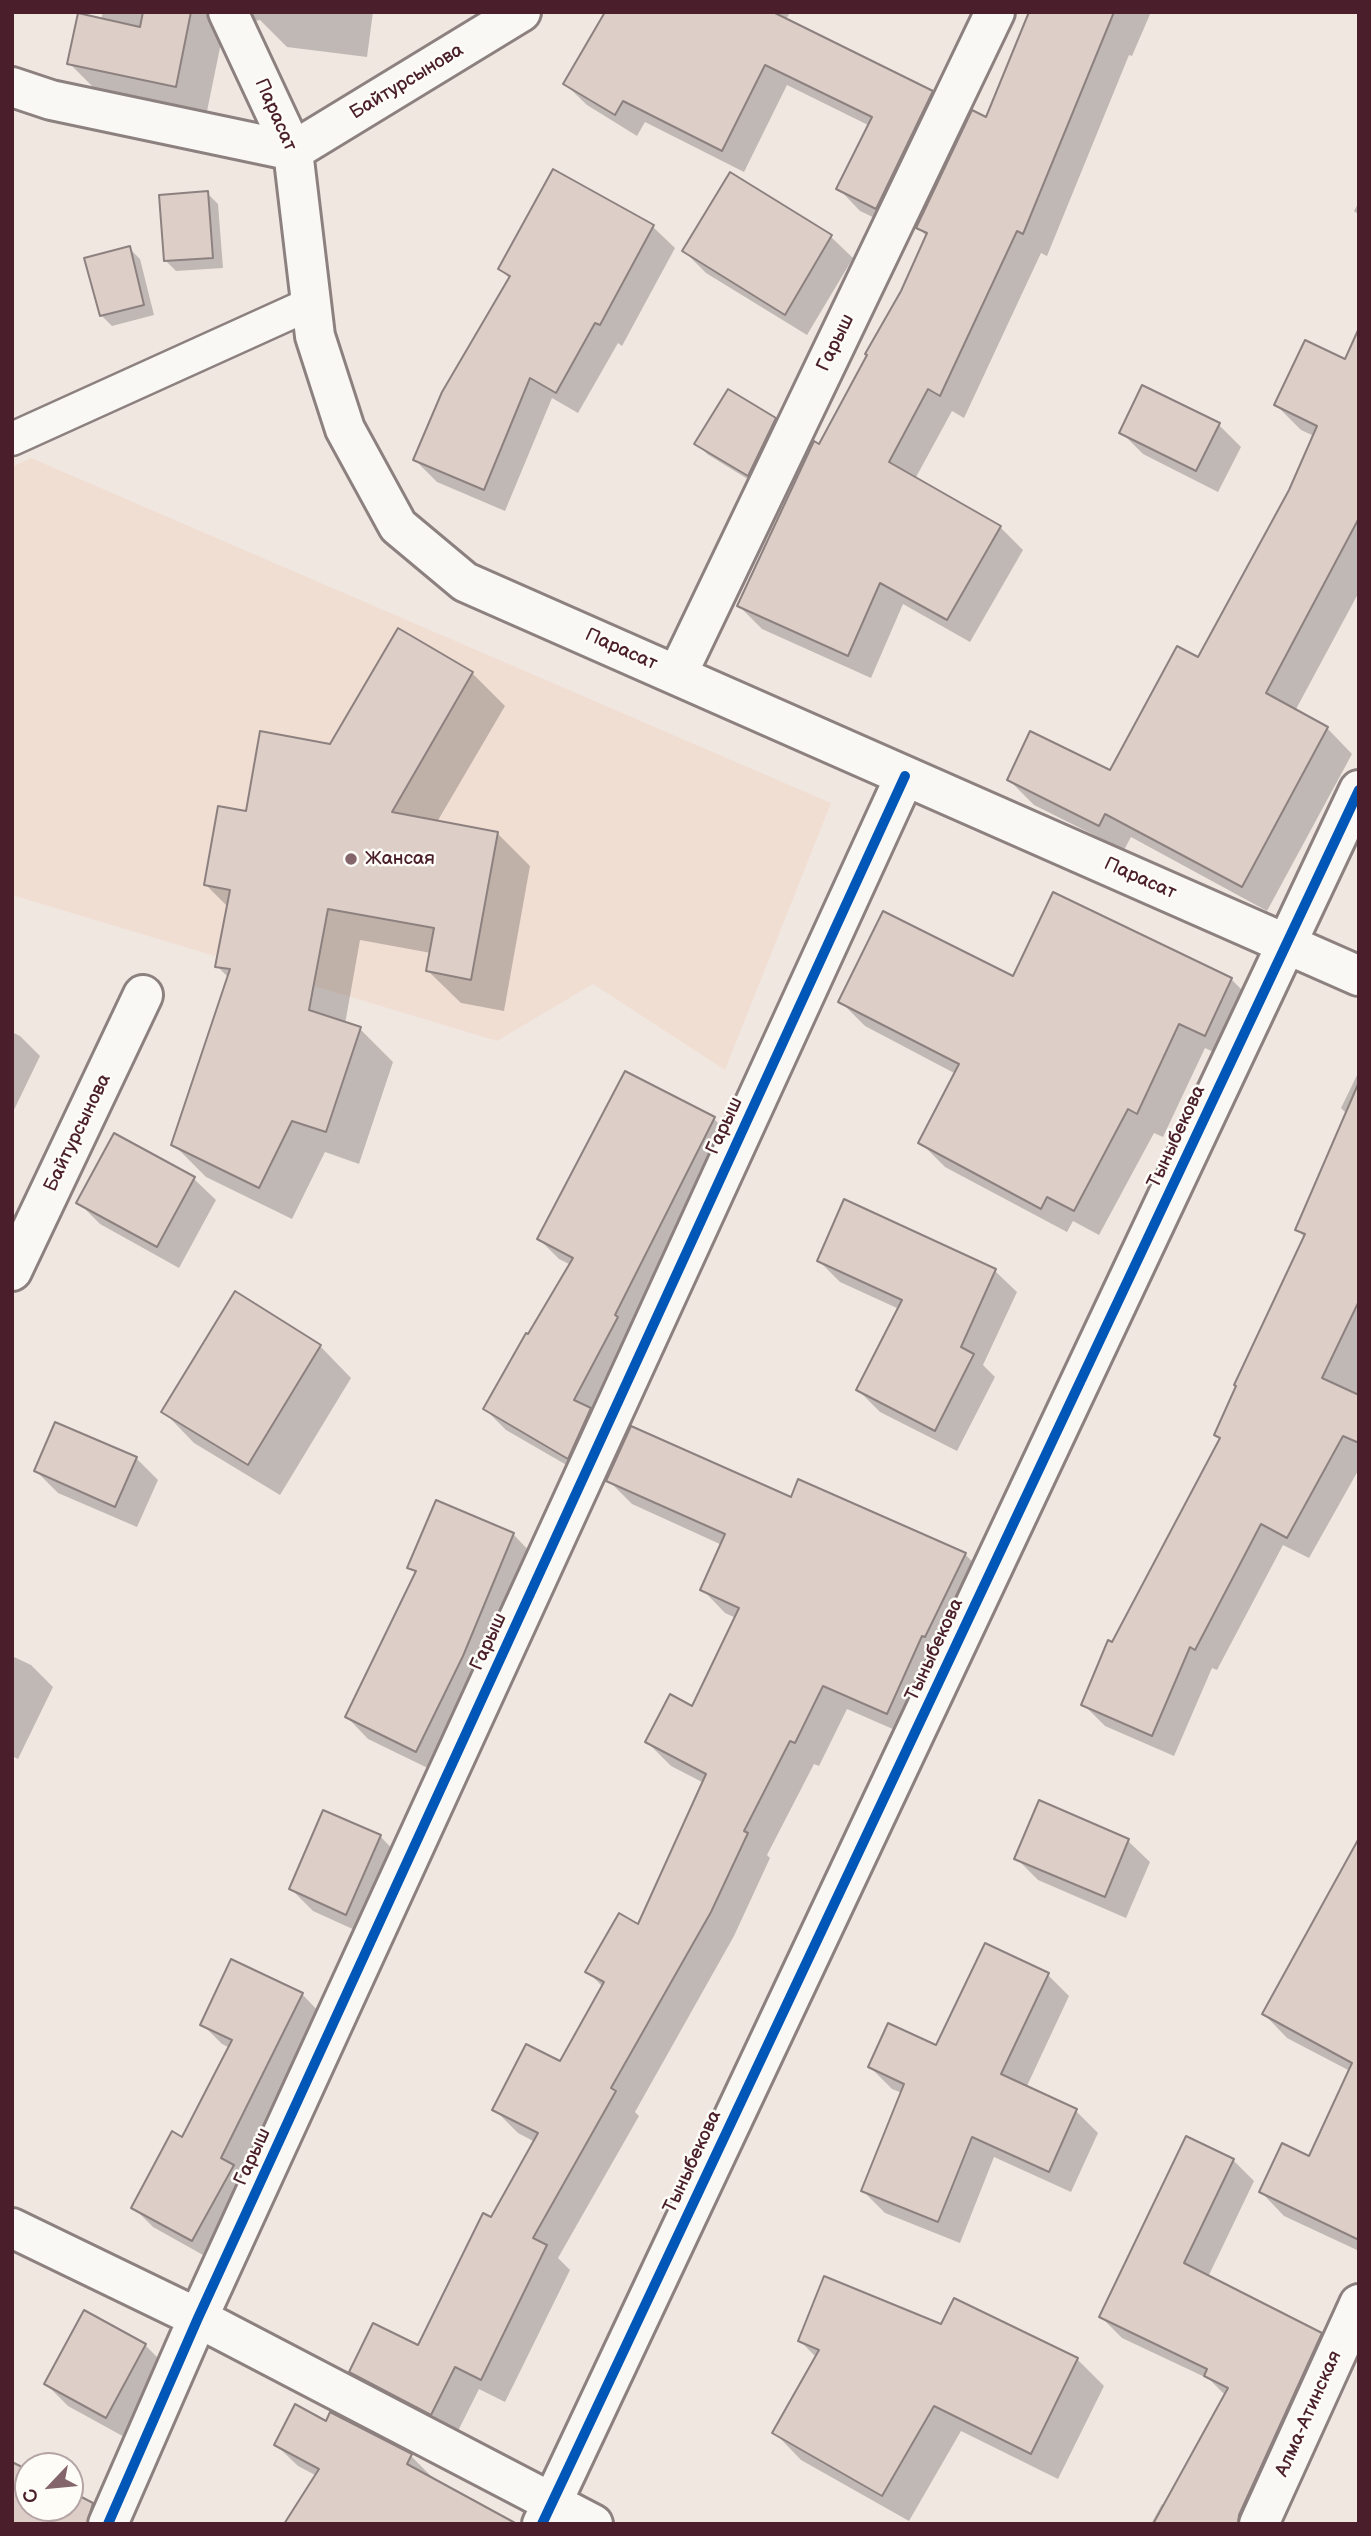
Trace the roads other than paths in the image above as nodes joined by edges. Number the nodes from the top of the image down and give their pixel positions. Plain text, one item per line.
1 (228, 12) edge
2 (521, 12) edge
3 (995, 12) edge
4 (12, 87) edge
5 (293, 151) junction
6 (312, 303) junction
7 (12, 439) edge
8 (677, 675) junction
9 (905, 776) junction
10 (1359, 790) edge
11 (1287, 944) junction
12 (1359, 976) edge
13 (144, 995) dead end
14 (12, 1270) edge
15 (12, 2228) edge
16 (1359, 2304) edge
17 (198, 2318) junction
18 (547, 2513) edge
19 (108, 2524) edge
20 (593, 2524) edge
21 (1259, 2524) edge

1 - 5 street, Парасат
2 - 5 street, Байтурсынова
3 - 8 street, Гарыш
4 - 5 street
5 - 6 street, Парасат
6 - 7 lane
6 - 8 street, Парасат
8 - 9 street, Парасат
9 - 11 street, Парасат
9 - 17 street, Гарыш
10 - 11 street, Тыныбекова
11 - 12 street, Парасат
11 - 18 street, Тыныбекова
13 - 14 street, Байтурсынова
15 - 17 street
16 - 21 street, Алма-Атинская
17 - 18 street
17 - 19 street, Гарыш
18 - 20 street

